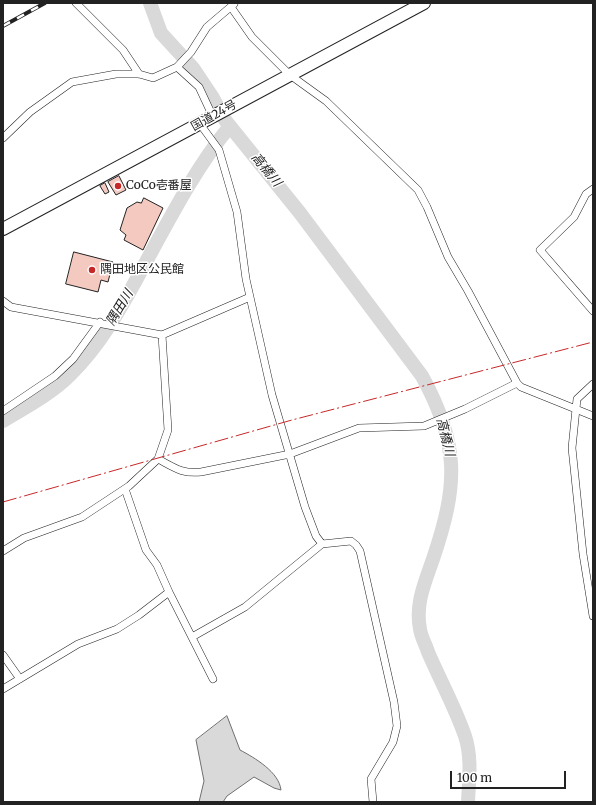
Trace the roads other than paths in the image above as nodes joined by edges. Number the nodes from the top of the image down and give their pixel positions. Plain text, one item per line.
1 (76, 3) edge
2 (424, 3) edge
3 (233, 5) edge
4 (177, 67) junction
5 (139, 74) junction
6 (290, 75) junction
7 (213, 117) junction
8 (200, 124) junction
9 (3, 138) edge
10 (593, 189) edge
11 (3, 229) edge
12 (250, 297) junction
13 (3, 301) edge
14 (593, 311) edge
15 (102, 322) junction
16 (162, 335) junction
17 (517, 382) junction
18 (593, 384) edge
19 (575, 409) junction
20 (3, 411) edge
21 (593, 416) edge
22 (290, 454) junction
23 (158, 459) junction
24 (125, 489) junction
25 (322, 544) junction
26 (3, 551) edge
27 (169, 592) junction
28 (593, 616) edge
29 (192, 637) junction
30 (3, 655) edge
31 (20, 679) junction
32 (213, 679) dead end
33 (3, 689) edge
34 (373, 802) edge

1 - 5 street
2 - 6 highway, 国道24号
3 - 4 street
3 - 6 street
4 - 5 street
4 - 7 street
5 - 9 street
6 - 7 highway, 国道24号
6 - 17 street
7 - 8 highway, 国道24号
8 - 11 highway, 国道24号
8 - 12 street
10 - 14 street
12 - 16 street
12 - 22 street
13 - 15 street
15 - 16 street
15 - 20 street
16 - 23 street
17 - 19 street
17 - 22 street
18 - 19 street
19 - 21 street
19 - 28 street
22 - 23 street
22 - 25 street
23 - 24 street
24 - 26 street
24 - 27 street
25 - 29 street
25 - 34 street
27 - 29 street
27 - 31 street
29 - 32 street
30 - 31 street
31 - 33 street

